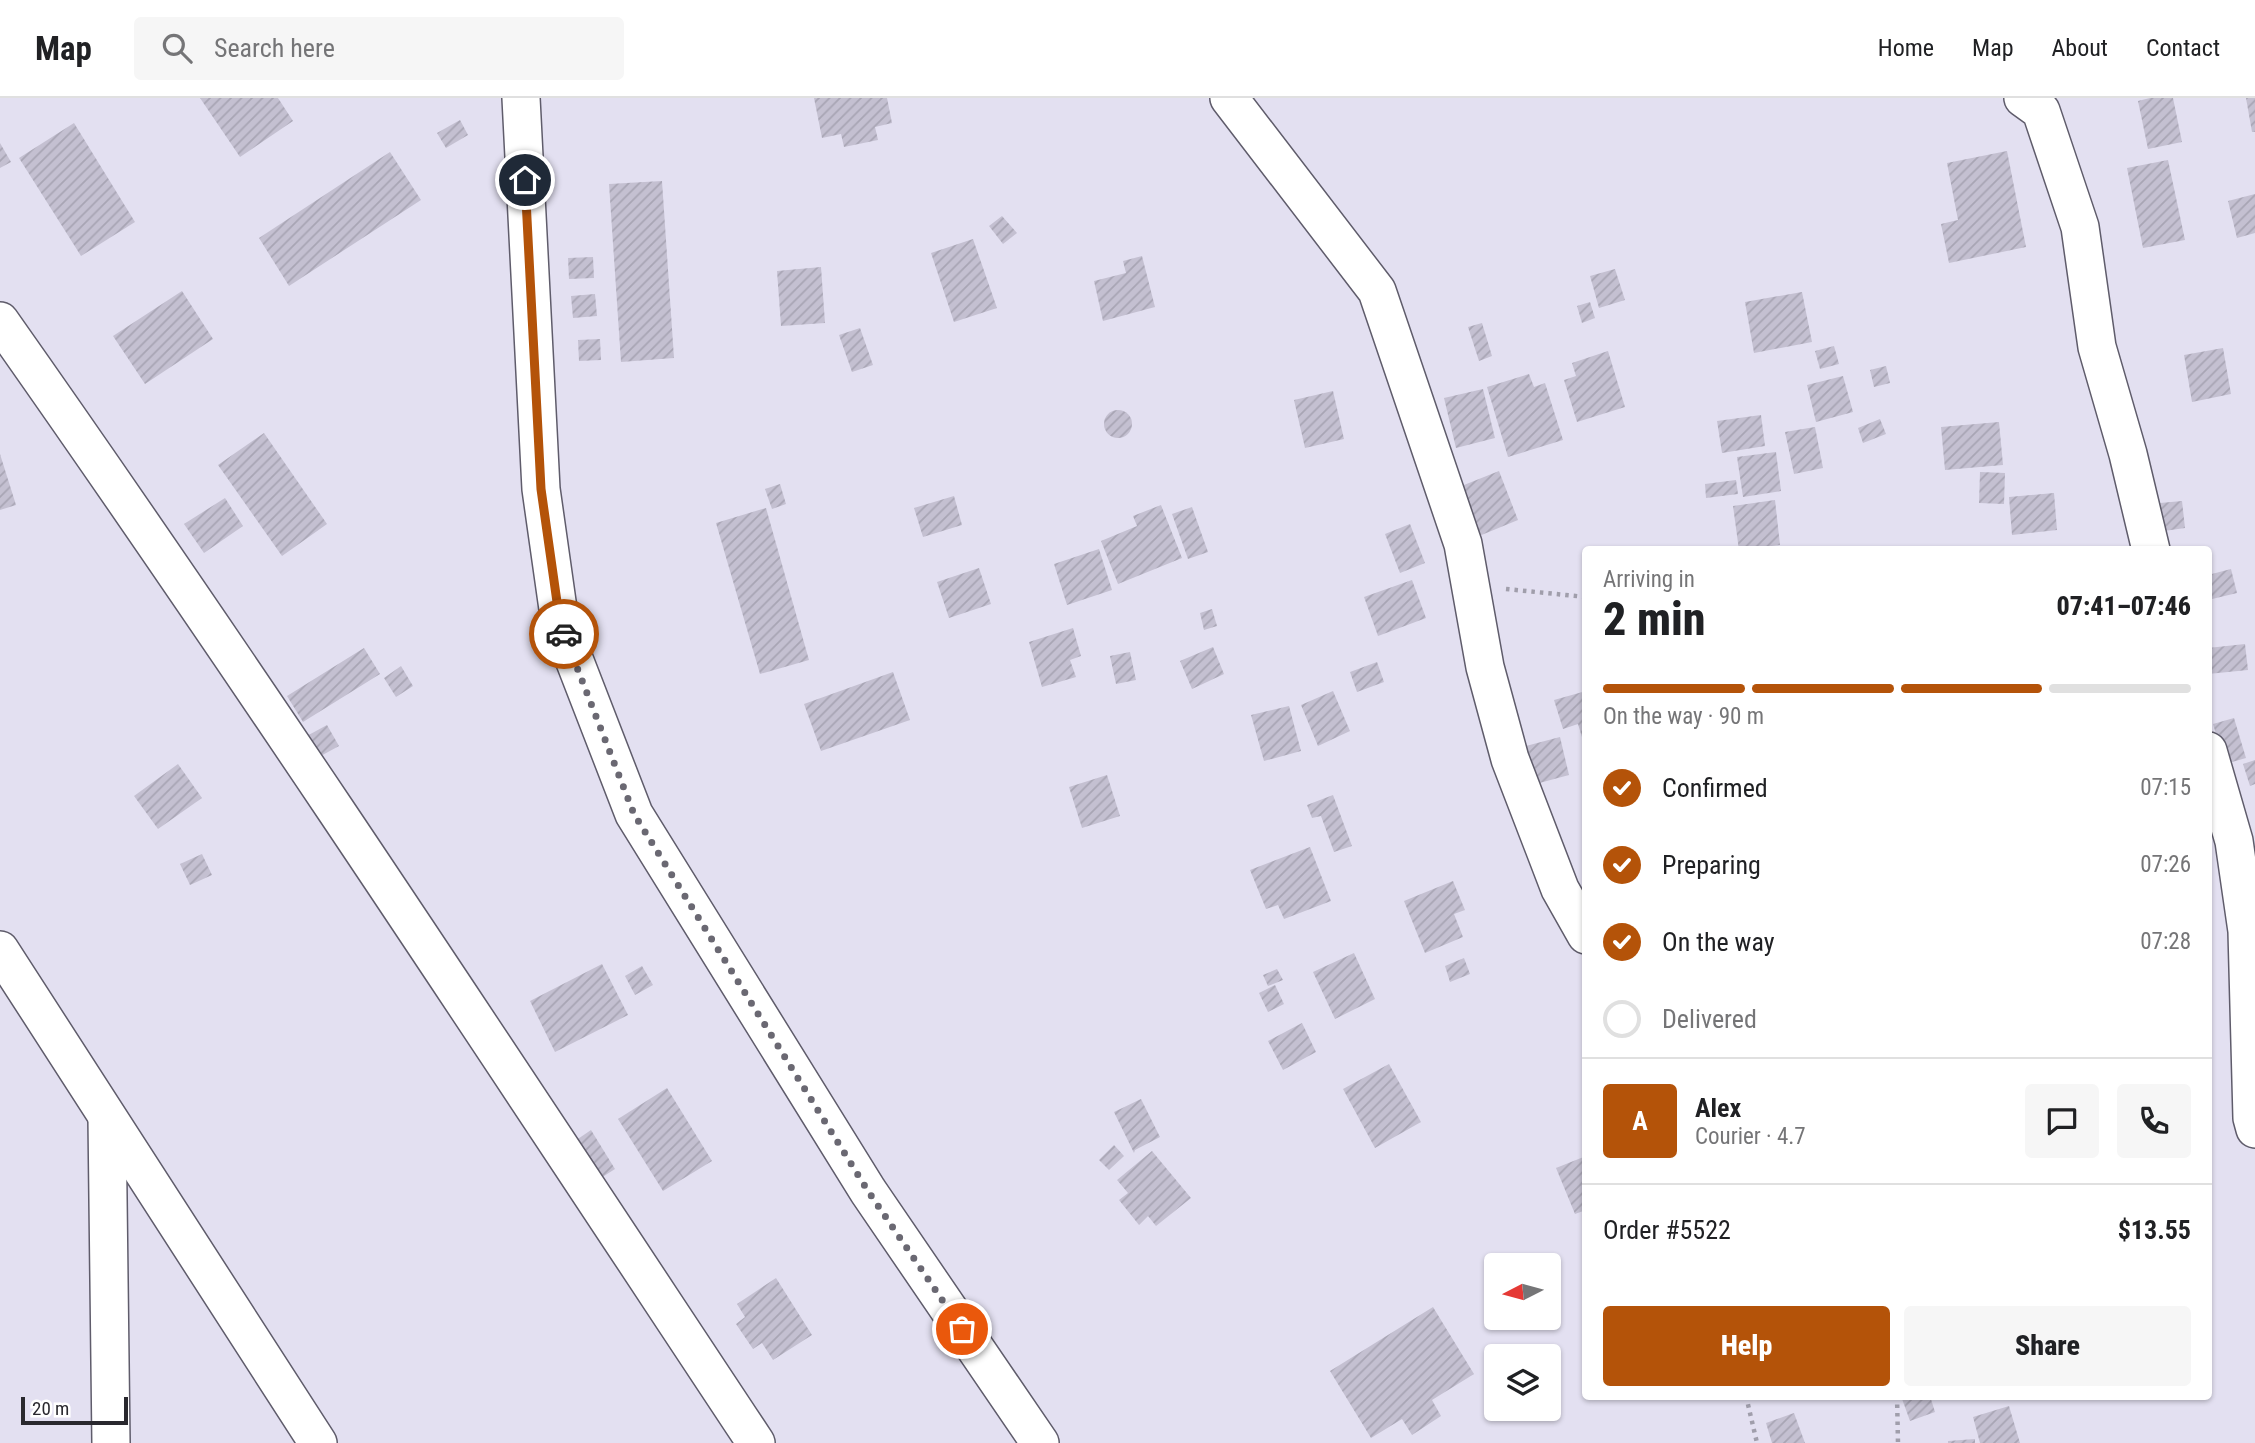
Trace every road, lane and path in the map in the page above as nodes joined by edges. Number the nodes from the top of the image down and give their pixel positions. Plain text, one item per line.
1 (521, 98) edge
2 (1229, 98) edge
3 (2024, 98) edge
4 (0, 321) edge
5 (2150, 546) edge
6 (1470, 586) junction
7 (1582, 597) edge
8 (2212, 765) edge
9 (1582, 928) edge
10 (0, 950) edge
11 (107, 1117) junction
12 (2255, 1129) edge
13 (1747, 1400) edge
14 (1897, 1400) edge
15 (111, 1443) edge
16 (318, 1443) edge
17 (755, 1443) edge
18 (1040, 1443) edge
19 (1757, 1443) edge
20 (1898, 1443) edge

1 - 18 street
2 - 6 street
3 - 5 street
4 - 17 street
6 - 7 path
6 - 9 street
8 - 12 street
10 - 11 street
11 - 15 street
11 - 16 street
13 - 19 path
14 - 20 path

